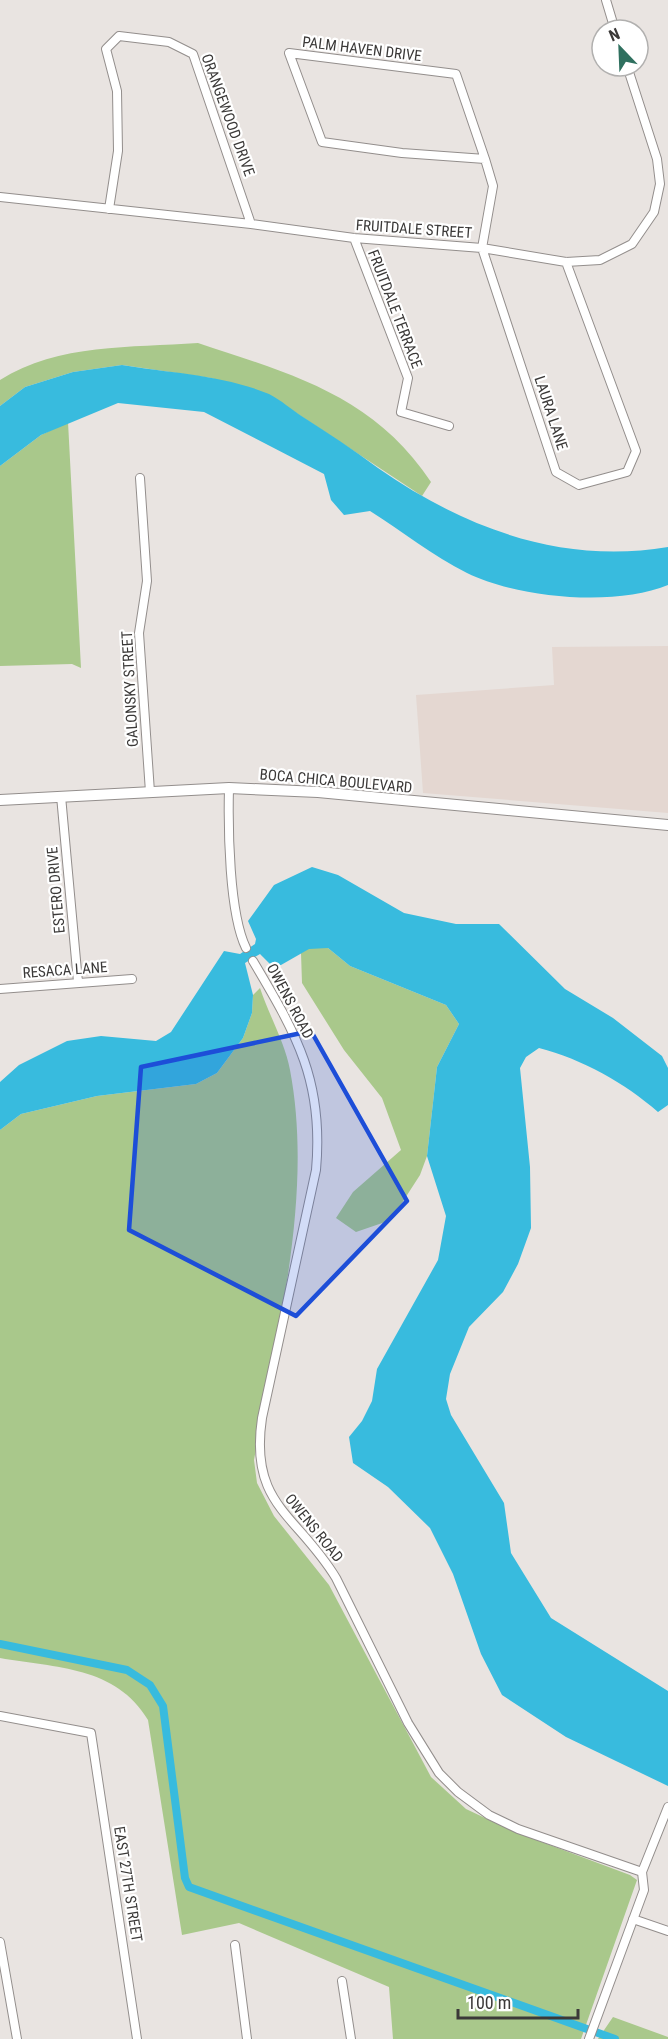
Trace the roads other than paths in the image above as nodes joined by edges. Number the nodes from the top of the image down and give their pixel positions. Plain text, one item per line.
1 (606, 0) edge
2 (611, 18) edge
3 (631, 78) edge
4 (484, 159) junction
5 (0, 197) edge
6 (109, 209) junction
7 (251, 224) junction
8 (354, 238) junction
9 (482, 248) junction
10 (566, 262) junction
11 (449, 426) dead end
12 (140, 478) dead end
13 (229, 788) junction
14 (150, 792) junction
15 (61, 796) junction
16 (0, 800) edge
17 (668, 825) edge
18 (246, 948) dead end
19 (254, 961) dead end
20 (132, 979) dead end
21 (78, 982) junction
22 (0, 989) edge
23 (0, 1716) edge
24 (668, 1807) edge
25 (642, 1872) junction
26 (633, 1919) junction
27 (668, 1931) edge
28 (0, 1942) edge
29 (235, 1945) dead end
30 (342, 1981) dead end
31 (17, 2039) edge
32 (137, 2039) edge
33 (247, 2039) edge
34 (351, 2039) edge
35 (589, 2039) edge

1 - 2 street
3 - 10 street, FRUITDALE STREET
4 - 4 street, PALM HAVEN DRIVE
4 - 9 street, PALM HAVEN DRIVE
5 - 6 street, FRUITDALE STREET
6 - 7 street, FRUITDALE STREET
6 - 7 street, ORANGEWOOD DRIVE
7 - 8 street, FRUITDALE STREET
8 - 9 street, FRUITDALE STREET
8 - 11 street, FRUITDALE TERRACE
9 - 10 street, FRUITDALE STREET
9 - 10 street, LAURA LANE
12 - 14 street, GALONSKY STREET
13 - 14 main road, BOCA CHICA BOULEVARD
13 - 17 main road, BOCA CHICA BOULEVARD
13 - 18 street
14 - 15 main road, BOCA CHICA BOULEVARD
15 - 16 main road, BOCA CHICA BOULEVARD
15 - 21 street, ESTERO DRIVE
19 - 25 street, OWENS ROAD
20 - 21 street, RESACA LANE
21 - 22 street, RESACA LANE
23 - 32 street, EAST 27TH STREET
24 - 25 street
25 - 26 street
26 - 27 street
26 - 35 street
28 - 31 street
29 - 33 street
30 - 34 street

